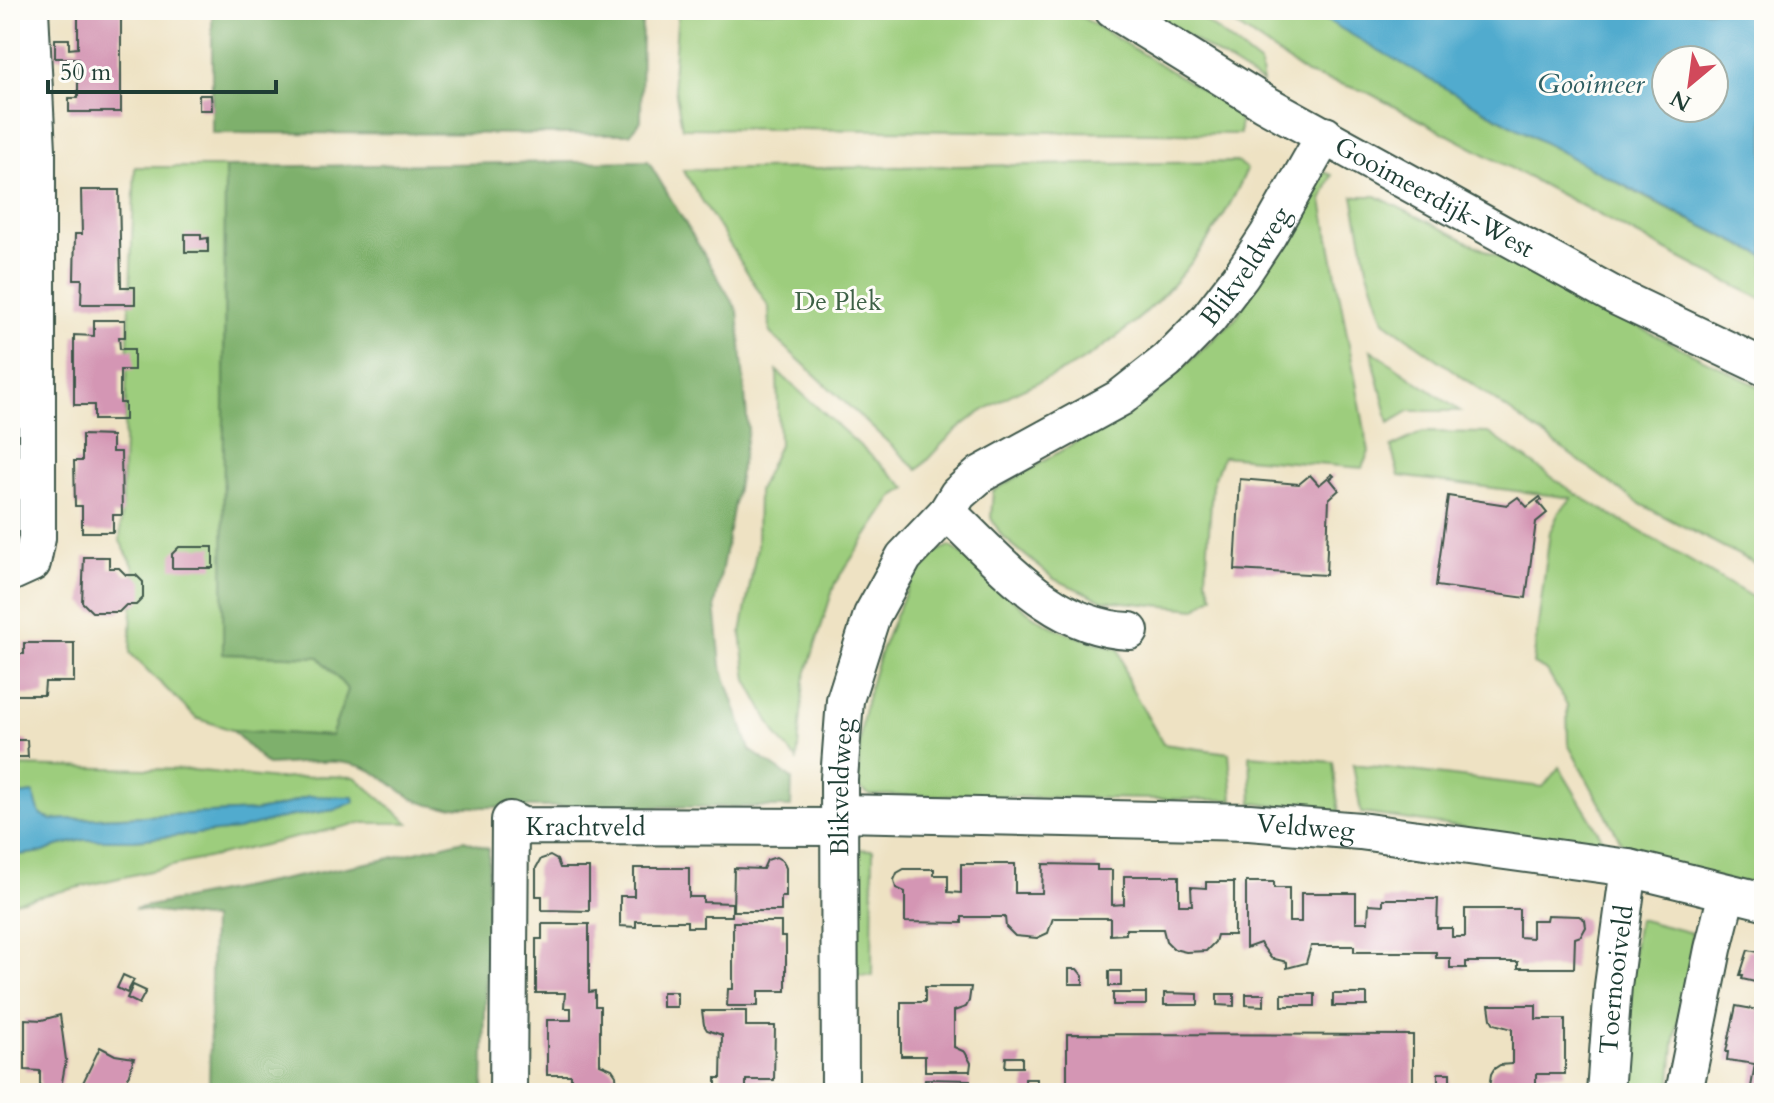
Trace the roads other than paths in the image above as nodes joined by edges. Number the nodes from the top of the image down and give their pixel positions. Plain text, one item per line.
1 (30, 10) edge
2 (1113, 10) edge
3 (1325, 135) junction
4 (1764, 367) edge
5 (947, 512) junction
6 (10, 573) edge
7 (1130, 631) dead end
8 (840, 820) junction
9 (1629, 868) junction
10 (1727, 893) junction
11 (1764, 901) edge
12 (508, 1093) edge
13 (840, 1093) edge
14 (1605, 1093) edge
15 (1684, 1093) edge

1 - 6 street
2 - 3 street, Gooimeerdijk-West
3 - 4 street, Gooimeerdijk-West
3 - 5 street, Blikveldweg
5 - 7 street
5 - 8 street, Blikveldweg
8 - 9 street, Veldweg
8 - 12 street, Krachtveld
8 - 13 street, Blikveldweg
9 - 10 street, Veldweg
9 - 14 street, Toernooiveld
10 - 11 street, Veldweg
10 - 15 street

